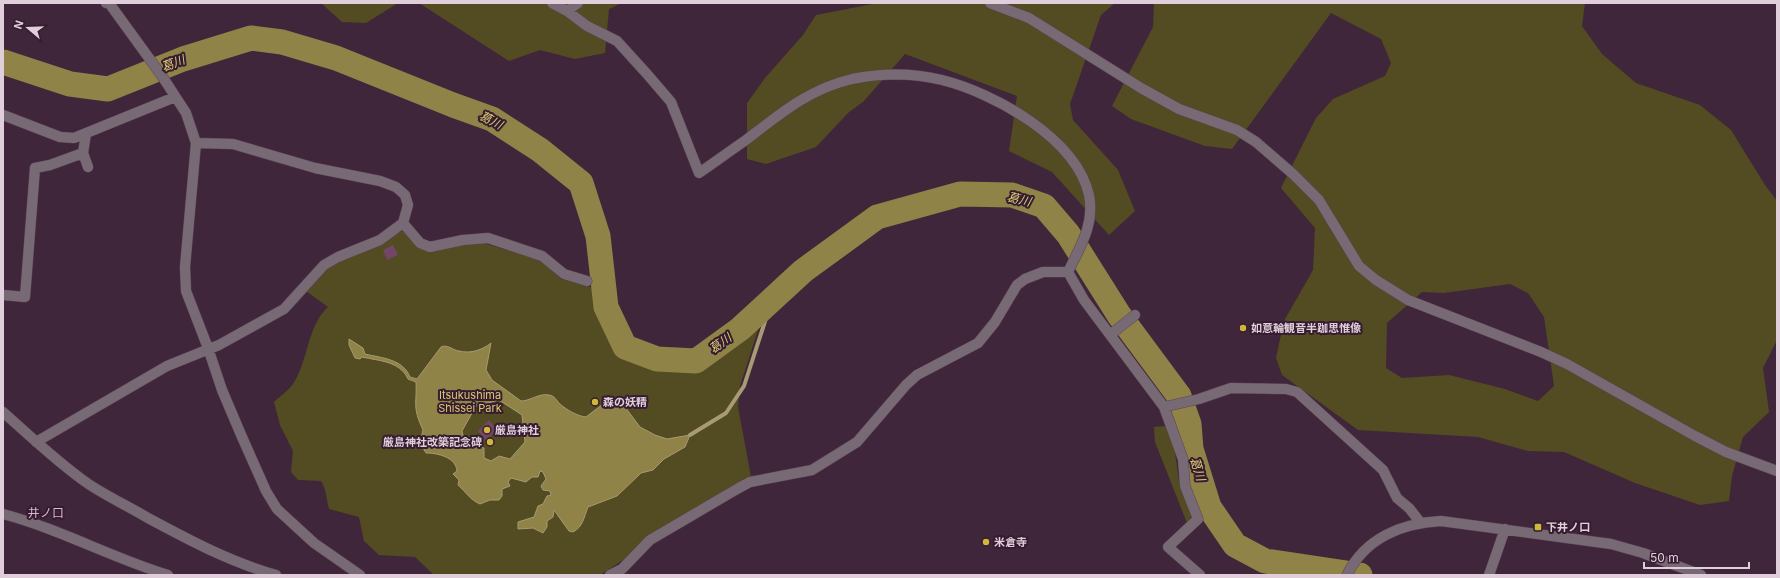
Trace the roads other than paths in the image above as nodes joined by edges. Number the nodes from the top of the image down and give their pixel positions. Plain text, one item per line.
1 (106, 3) edge
2 (552, 3) edge
3 (578, 3) edge
4 (990, 3) edge
5 (567, 11) junction
6 (175, 97) junction
7 (3, 115) edge
8 (86, 134) junction
9 (196, 143) junction
10 (83, 153) junction
11 (88, 167) dead end
12 (403, 223) junction
13 (1070, 267) junction
14 (587, 281) dead end
15 (3, 295) edge
16 (1135, 314) dead end
17 (1110, 335) junction
18 (208, 348) junction
19 (1166, 407) junction
20 (3, 412) edge
21 (36, 442) junction
22 (1777, 471) edge
23 (3, 514) edge
24 (1420, 522) junction
25 (1505, 529) junction
26 (168, 575) edge
27 (276, 575) edge
28 (360, 575) edge
29 (610, 575) edge
30 (1200, 575) edge
31 (1347, 575) edge
32 (1489, 575) edge
33 (1701, 575) edge

1 - 6 street
2 - 5 street
3 - 5 street
4 - 22 street
5 - 13 street
6 - 8 street
6 - 9 street
7 - 8 street
8 - 10 street
9 - 12 street
9 - 18 street
10 - 11 street
10 - 15 street
12 - 14 street
12 - 18 street
13 - 17 street
13 - 29 street
16 - 17 street
17 - 19 street
18 - 21 street
18 - 28 street
19 - 24 street
19 - 30 street
20 - 21 street
21 - 27 street
23 - 26 street
24 - 25 street
24 - 31 street
25 - 32 street
25 - 33 street

